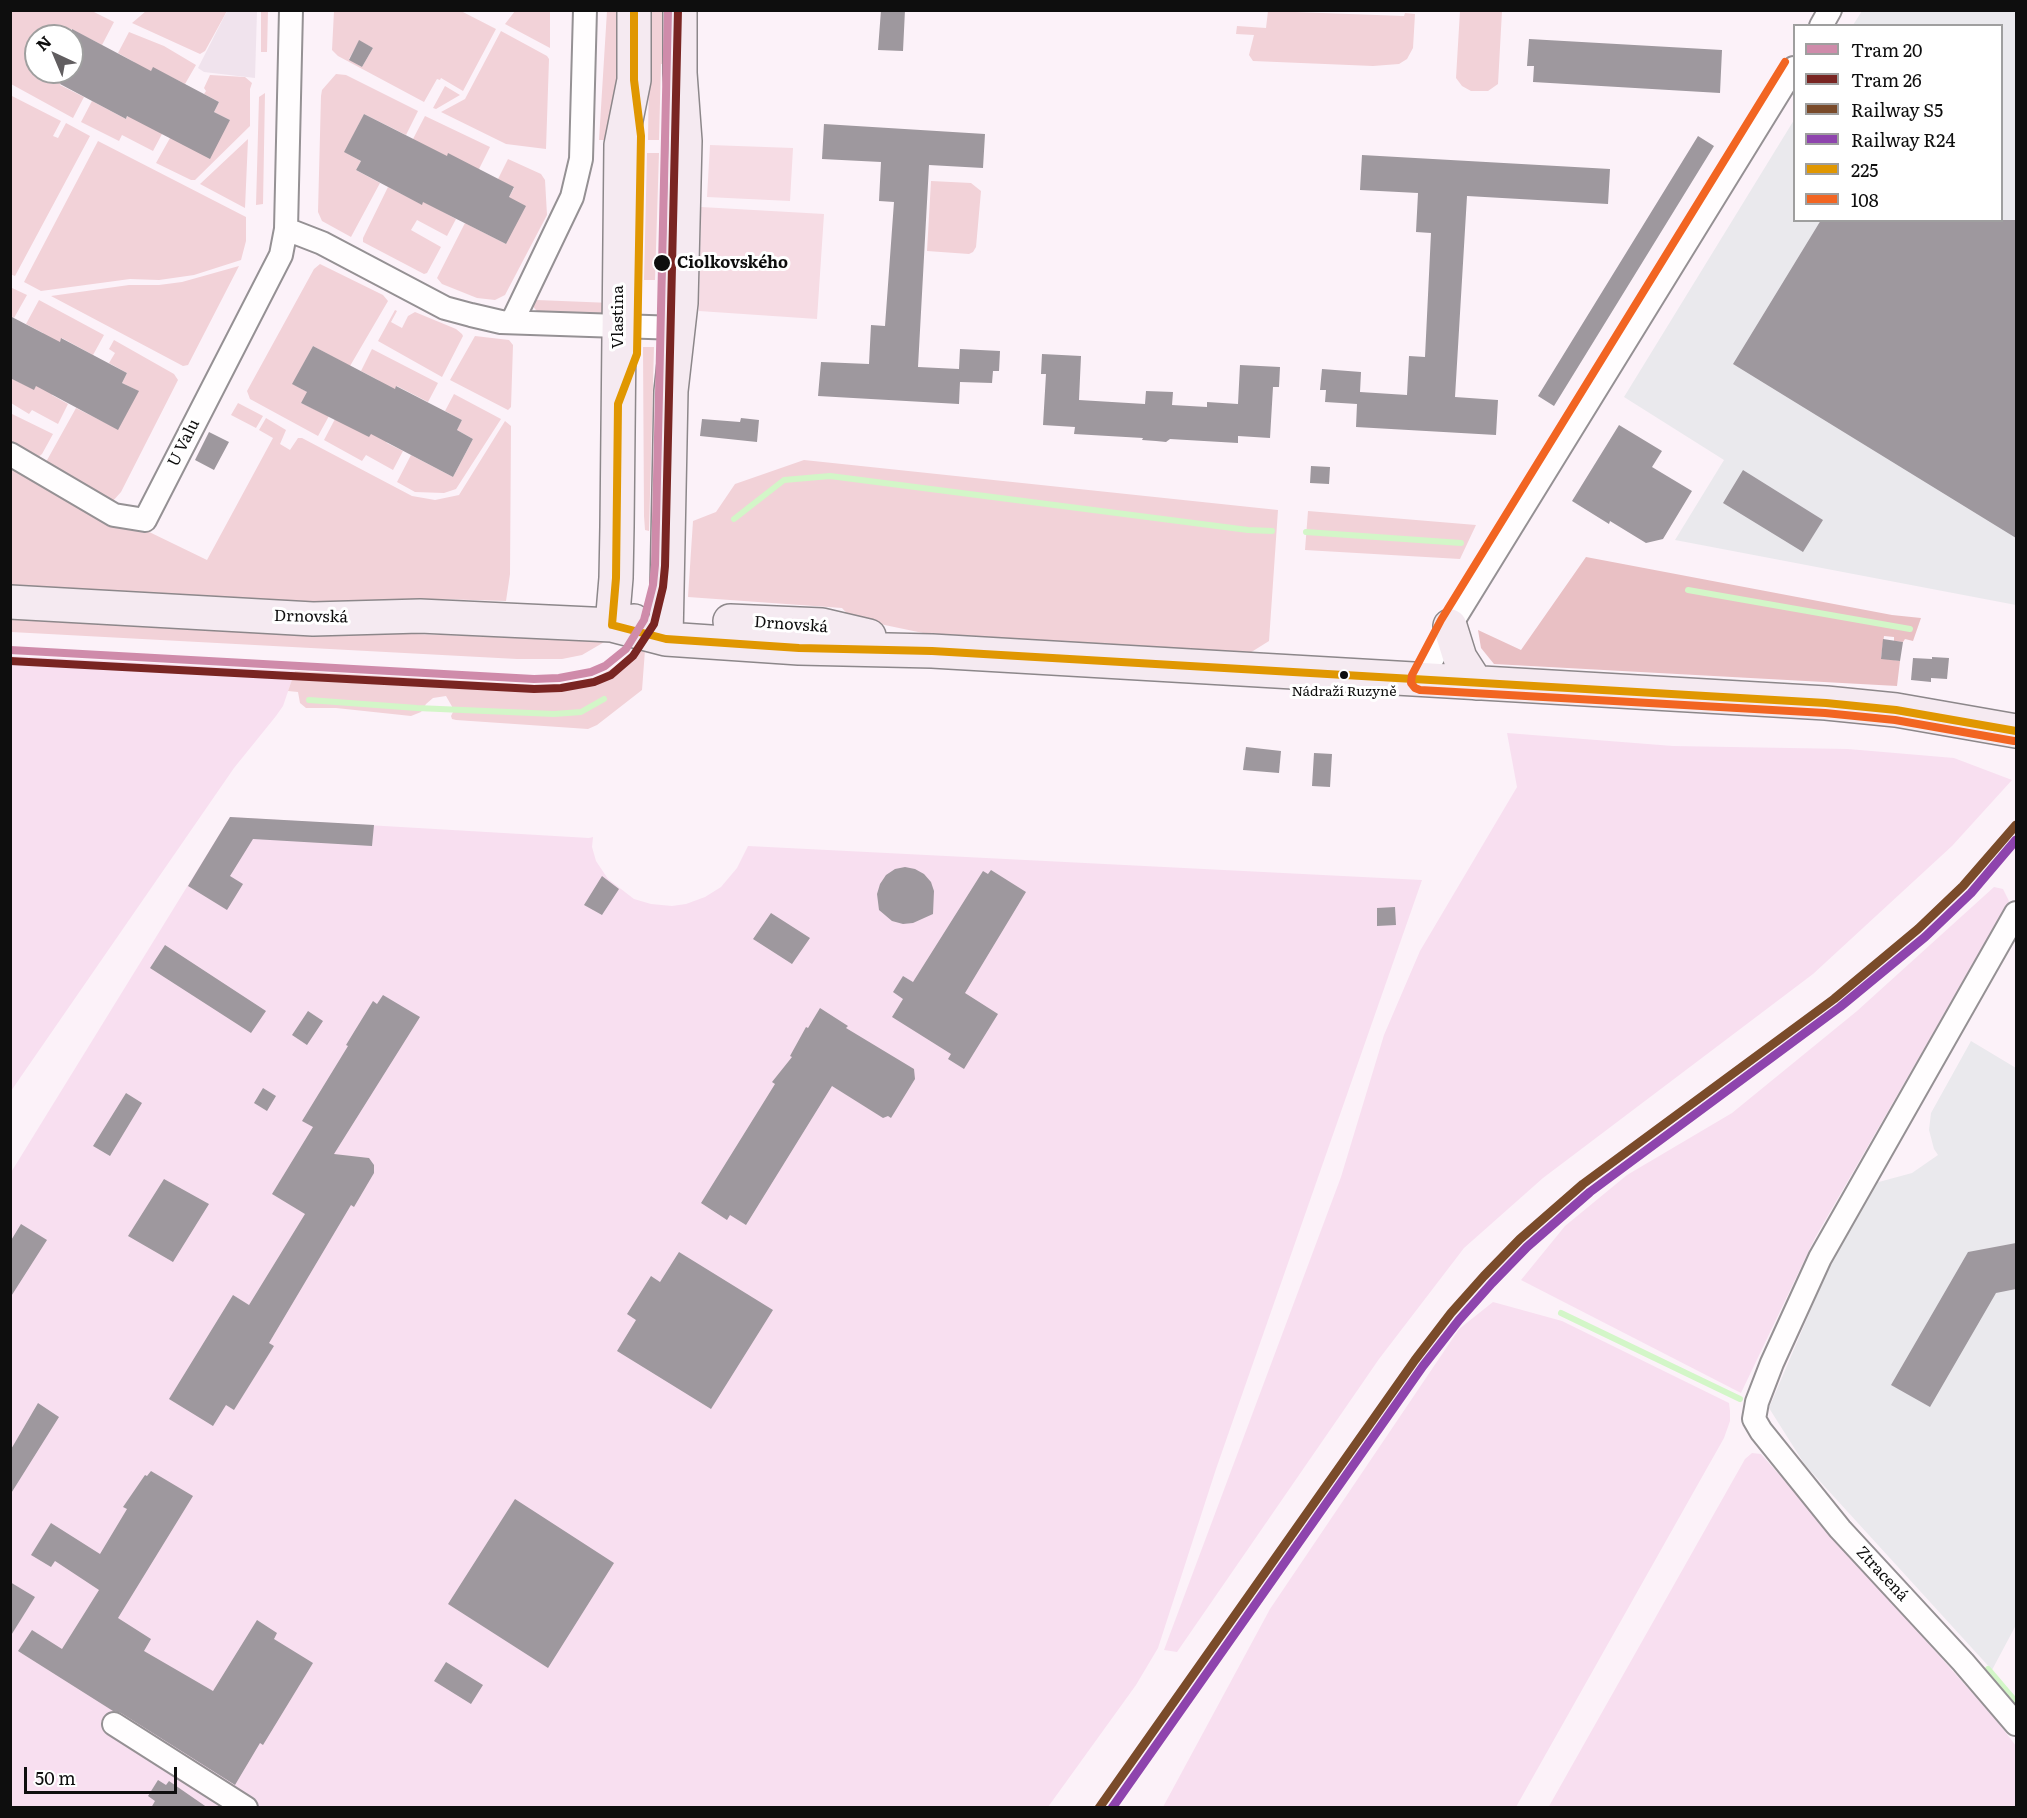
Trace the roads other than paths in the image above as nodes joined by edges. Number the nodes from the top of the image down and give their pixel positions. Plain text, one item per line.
1 (291, 10) edge
2 (585, 10) edge
3 (634, 10) edge
4 (681, 10) edge
5 (1830, 10) edge
6 (1822, 24) edge
7 (1793, 70) edge
8 (286, 229) junction
9 (512, 322) junction
10 (618, 326) junction
11 (678, 328) junction
12 (10, 454) edge
13 (10, 602) edge
14 (612, 625) junction
15 (1450, 626) junction
16 (666, 627) junction
17 (1421, 680) junction
18 (1476, 683) junction
19 (2016, 731) edge
20 (2016, 916) edge
21 (114, 1724) dead end
22 (2016, 1724) edge
23 (246, 1808) edge

1 - 8 street
2 - 9 street
3 - 10 main road, Vlastina
4 - 11 main road
5 - 6 street
7 - 15 street
8 - 9 street
8 - 12 street, U Valu
9 - 10 street
10 - 11 street
10 - 14 main road, Vlastina
11 - 16 main road
13 - 14 main road, Drnovská
14 - 16 main road, Drnovská
15 - 17 street
15 - 18 main road
16 - 17 main road, Drnovská
17 - 18 main road, Drnovská
18 - 19 main road, Drnovská
20 - 22 street, Ztracená
21 - 23 street

